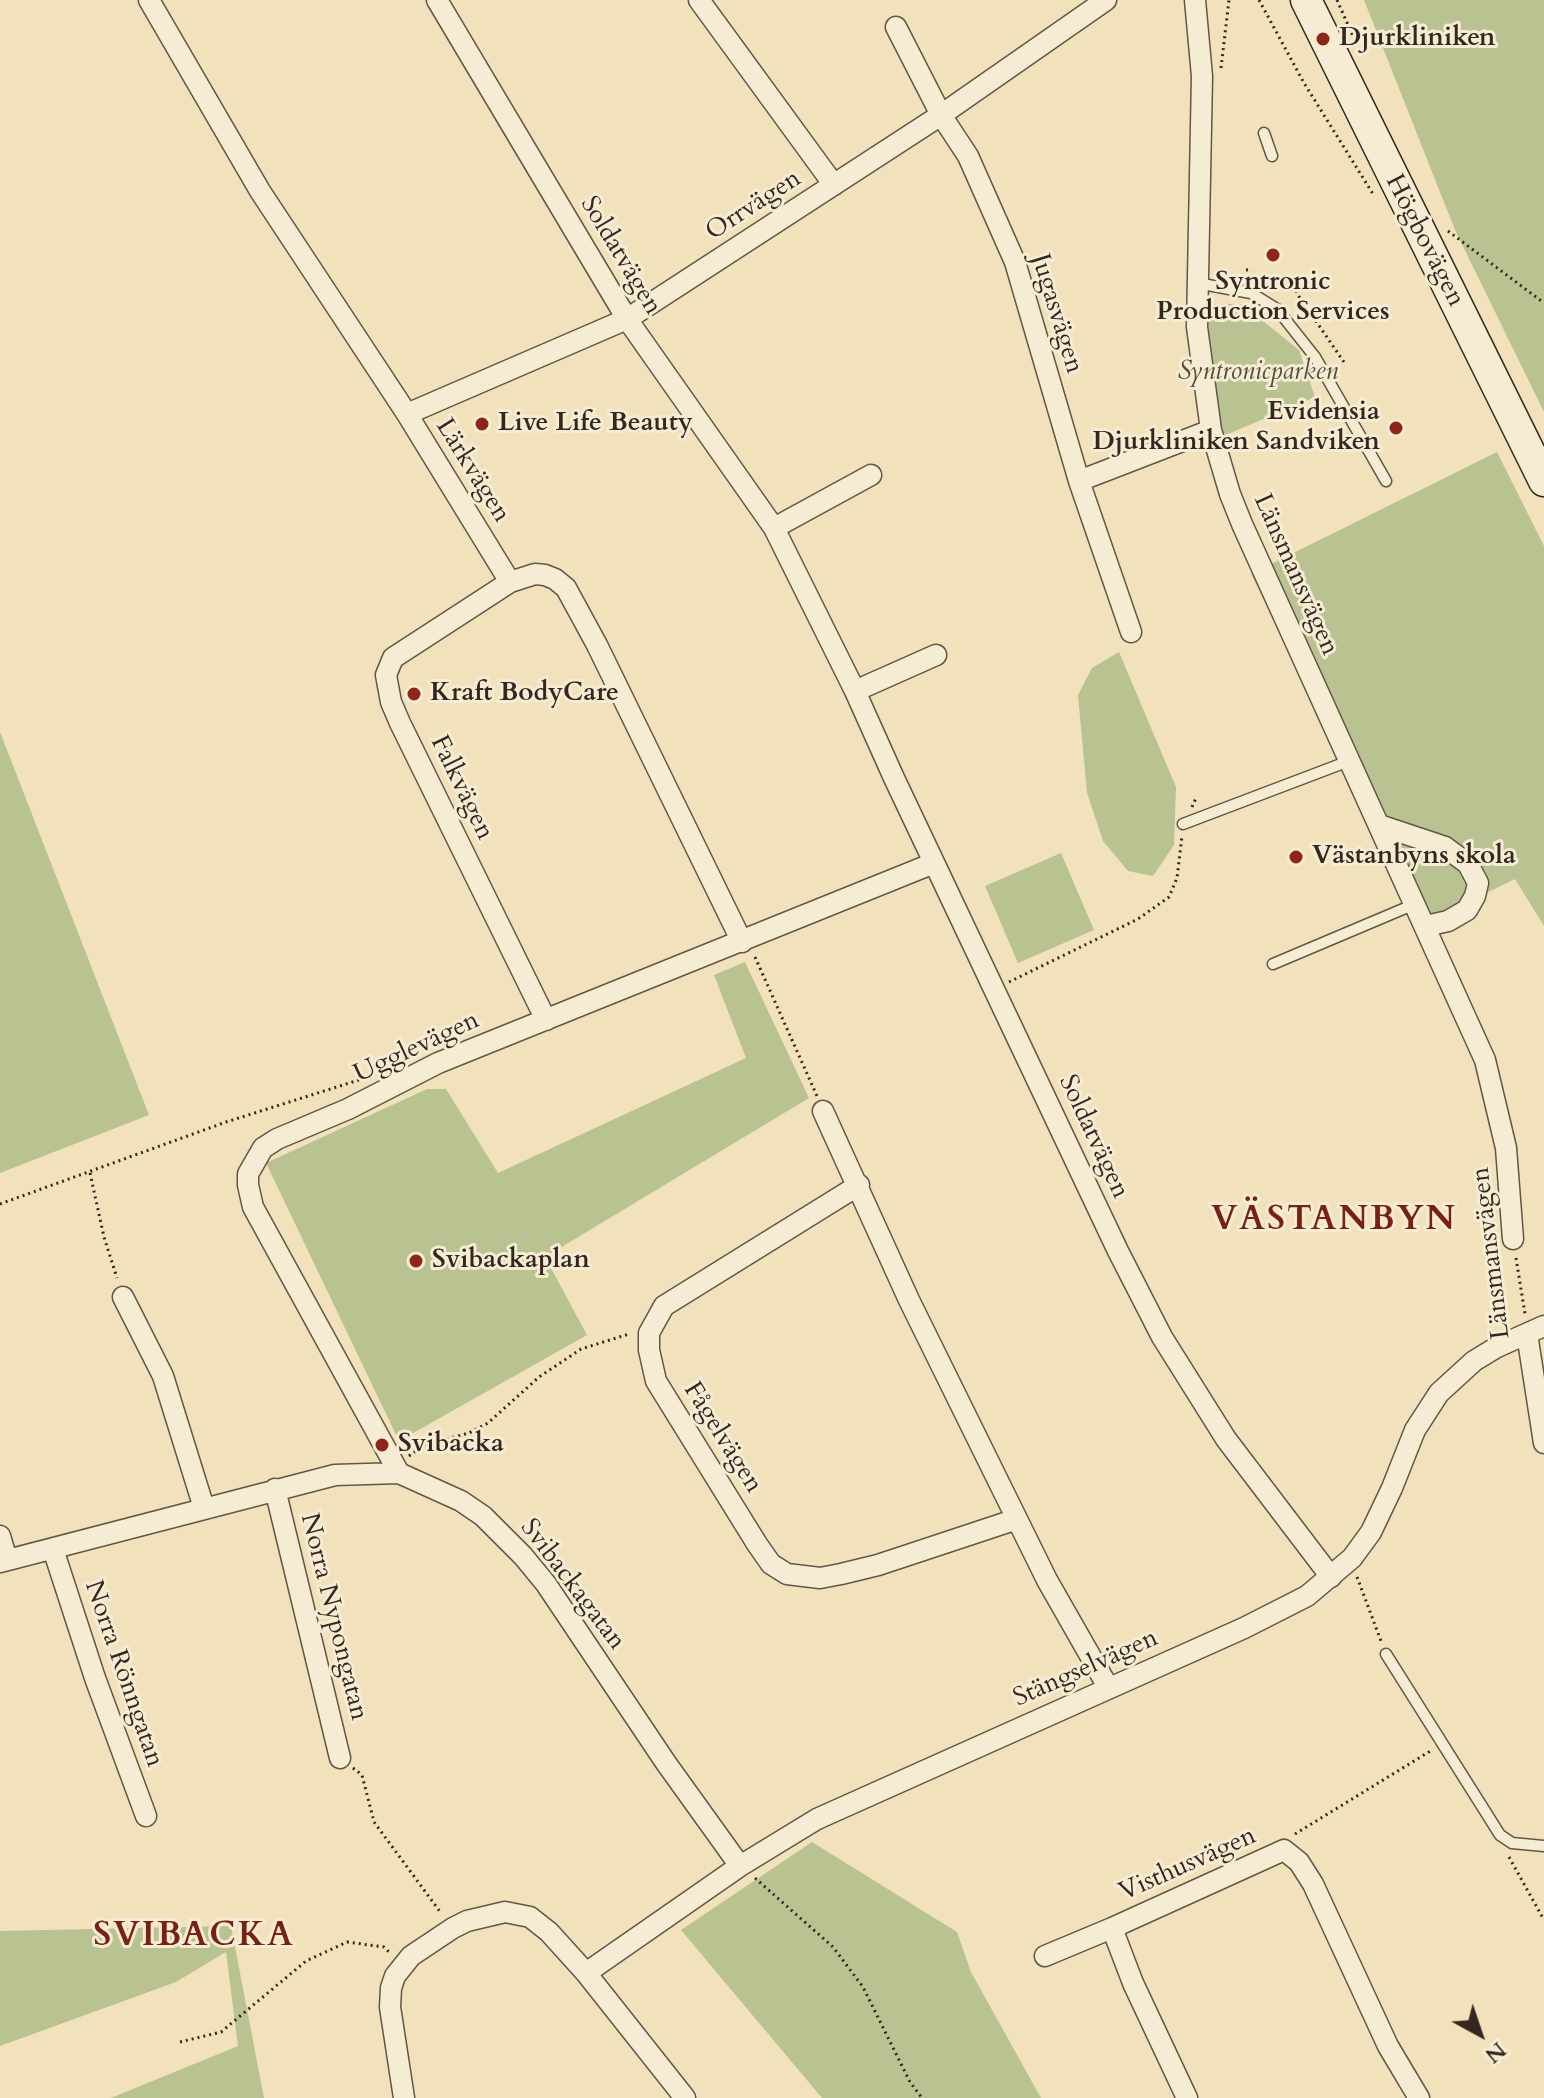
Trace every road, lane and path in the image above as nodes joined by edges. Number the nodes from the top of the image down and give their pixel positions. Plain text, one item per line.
1 (149, 0) edge
2 (437, 0) edge
3 (699, 0) edge
4 (1106, 0) edge
5 (1195, 0) edge
6 (1229, 0) edge
7 (1259, 0) edge
8 (1306, 0) edge
9 (896, 27) dead end
10 (1202, 87) junction
11 (941, 115) junction
12 (1264, 133) dead end
13 (1272, 156) dead end
14 (834, 185) junction
15 (1375, 196) dead end
16 (1435, 264) junction
17 (1197, 283) junction
18 (1294, 285) dead end
19 (1544, 303) edge
20 (627, 319) junction
21 (1346, 365) dead end
22 (407, 414) junction
23 (1211, 430) junction
24 (871, 475) dead end
25 (1079, 481) junction
26 (1386, 481) dead end
27 (1544, 481) edge
28 (774, 528) junction
29 (510, 582) junction
30 (1131, 632) dead end
31 (936, 655) dead end
32 (855, 691) junction
33 (1349, 761) junction
34 (1196, 798) dead end
35 (1183, 824) junction
36 (1379, 825) junction
37 (934, 863) junction
38 (1415, 904) junction
39 (1426, 926) junction
40 (745, 940) junction
41 (1273, 964) dead end
42 (995, 989) junction
43 (546, 1020) junction
44 (369, 1076) dead end
45 (823, 1111) joint
46 (90, 1173) junction
47 (859, 1185) junction
48 (0, 1204) edge
49 (1513, 1239) joint
50 (123, 1297) joint
51 (1535, 1330) edge
52 (649, 1333) junction
53 (1544, 1443) edge
54 (399, 1473) junction
55 (275, 1489) junction
56 (204, 1508) junction
57 (1017, 1519) junction
58 (0, 1536) edge
59 (53, 1549) junction
60 (4, 1561) edge
61 (1331, 1577) junction
62 (1386, 1654) dead end
63 (1108, 1687) junction
64 (1441, 1744) junction
65 (340, 1758) joint
66 (146, 1816) dead end
67 (1500, 1835) junction
68 (1544, 1846) edge
69 (1284, 1850) junction
70 (740, 1866) junction
71 (1544, 1920) edge
72 (453, 1928) junction
73 (1112, 1928) junction
74 (1045, 1956) dead end
75 (403, 1964) junction
76 (586, 1973) junction
77 (180, 2042) dead end
78 (404, 2098) edge
79 (685, 2098) edge
80 (922, 2098) edge
81 (1187, 2098) edge
82 (1419, 2098) edge

1 - 22 street, Lärkvägen
2 - 20 street, Soldatvägen
3 - 14 street
4 - 11 street, Orrvägen
5 - 10 street, Länsmansvägen
6 - 10 path
7 - 15 path
8 - 16 main road, Högbovägen
9 - 11 street, Jugasvägen
10 - 17 street, Länsmansvägen
11 - 14 street, Orrvägen
11 - 25 street, Jugasvägen
12 - 13 lane
14 - 20 street, Orrvägen
16 - 19 path
16 - 27 main road, Högbovägen
17 - 23 street, Länsmansvägen
17 - 26 lane
18 - 21 path
20 - 22 street, Orrvägen
20 - 28 street, Soldatvägen
22 - 29 street, Lärkvägen
23 - 25 street
23 - 33 street, Länsmansvägen
24 - 28 street
25 - 30 street, Jugasvägen
28 - 32 street, Soldatvägen
29 - 40 street
29 - 43 street, Falkvägen
31 - 32 street
32 - 37 street, Soldatvägen
33 - 35 lane
33 - 36 street, Länsmansvägen
34 - 35 path
35 - 42 path
36 - 38 street, Länsmansvägen
36 - 39 street
37 - 40 street, Ugglevägen
37 - 42 street, Soldatvägen
38 - 39 street, Länsmansvägen
38 - 41 lane
39 - 49 street, Länsmansvägen
40 - 43 street, Ugglevägen
40 - 45 path
42 - 61 street, Soldatvägen
43 - 54 street, Ugglevägen
44 - 46 path
45 - 47 street
46 - 48 path
46 - 50 path
47 - 52 street
47 - 57 street
49 - 51 path, Länsmansvägen
50 - 56 street
51 - 53 street, Länsmansvägen
51 - 61 street, Stängselvägen
52 - 54 path
52 - 57 street, Fågelvägen
54 - 55 street, Svibackagatan
54 - 70 street, Svibackagatan
55 - 56 street, Svibackagatan
55 - 65 street, Norra Nypongatan
56 - 59 street, Svibackagatan
57 - 63 street
58 - 60 street
59 - 60 street, Svibackagatan
59 - 66 street, Norra Rönngatan
61 - 63 street, Stängselvägen
62 - 64 lane
63 - 70 street, Stängselvägen
64 - 67 lane
64 - 69 path
65 - 72 path
67 - 68 lane
67 - 71 path
69 - 73 street, Visthusvägen
69 - 82 street, Visthusvägen
70 - 76 street, Stängselvägen
70 - 80 path
72 - 75 street
72 - 76 street
73 - 74 street
73 - 81 street, Visthusvägen
75 - 77 path
75 - 78 street
76 - 79 street

